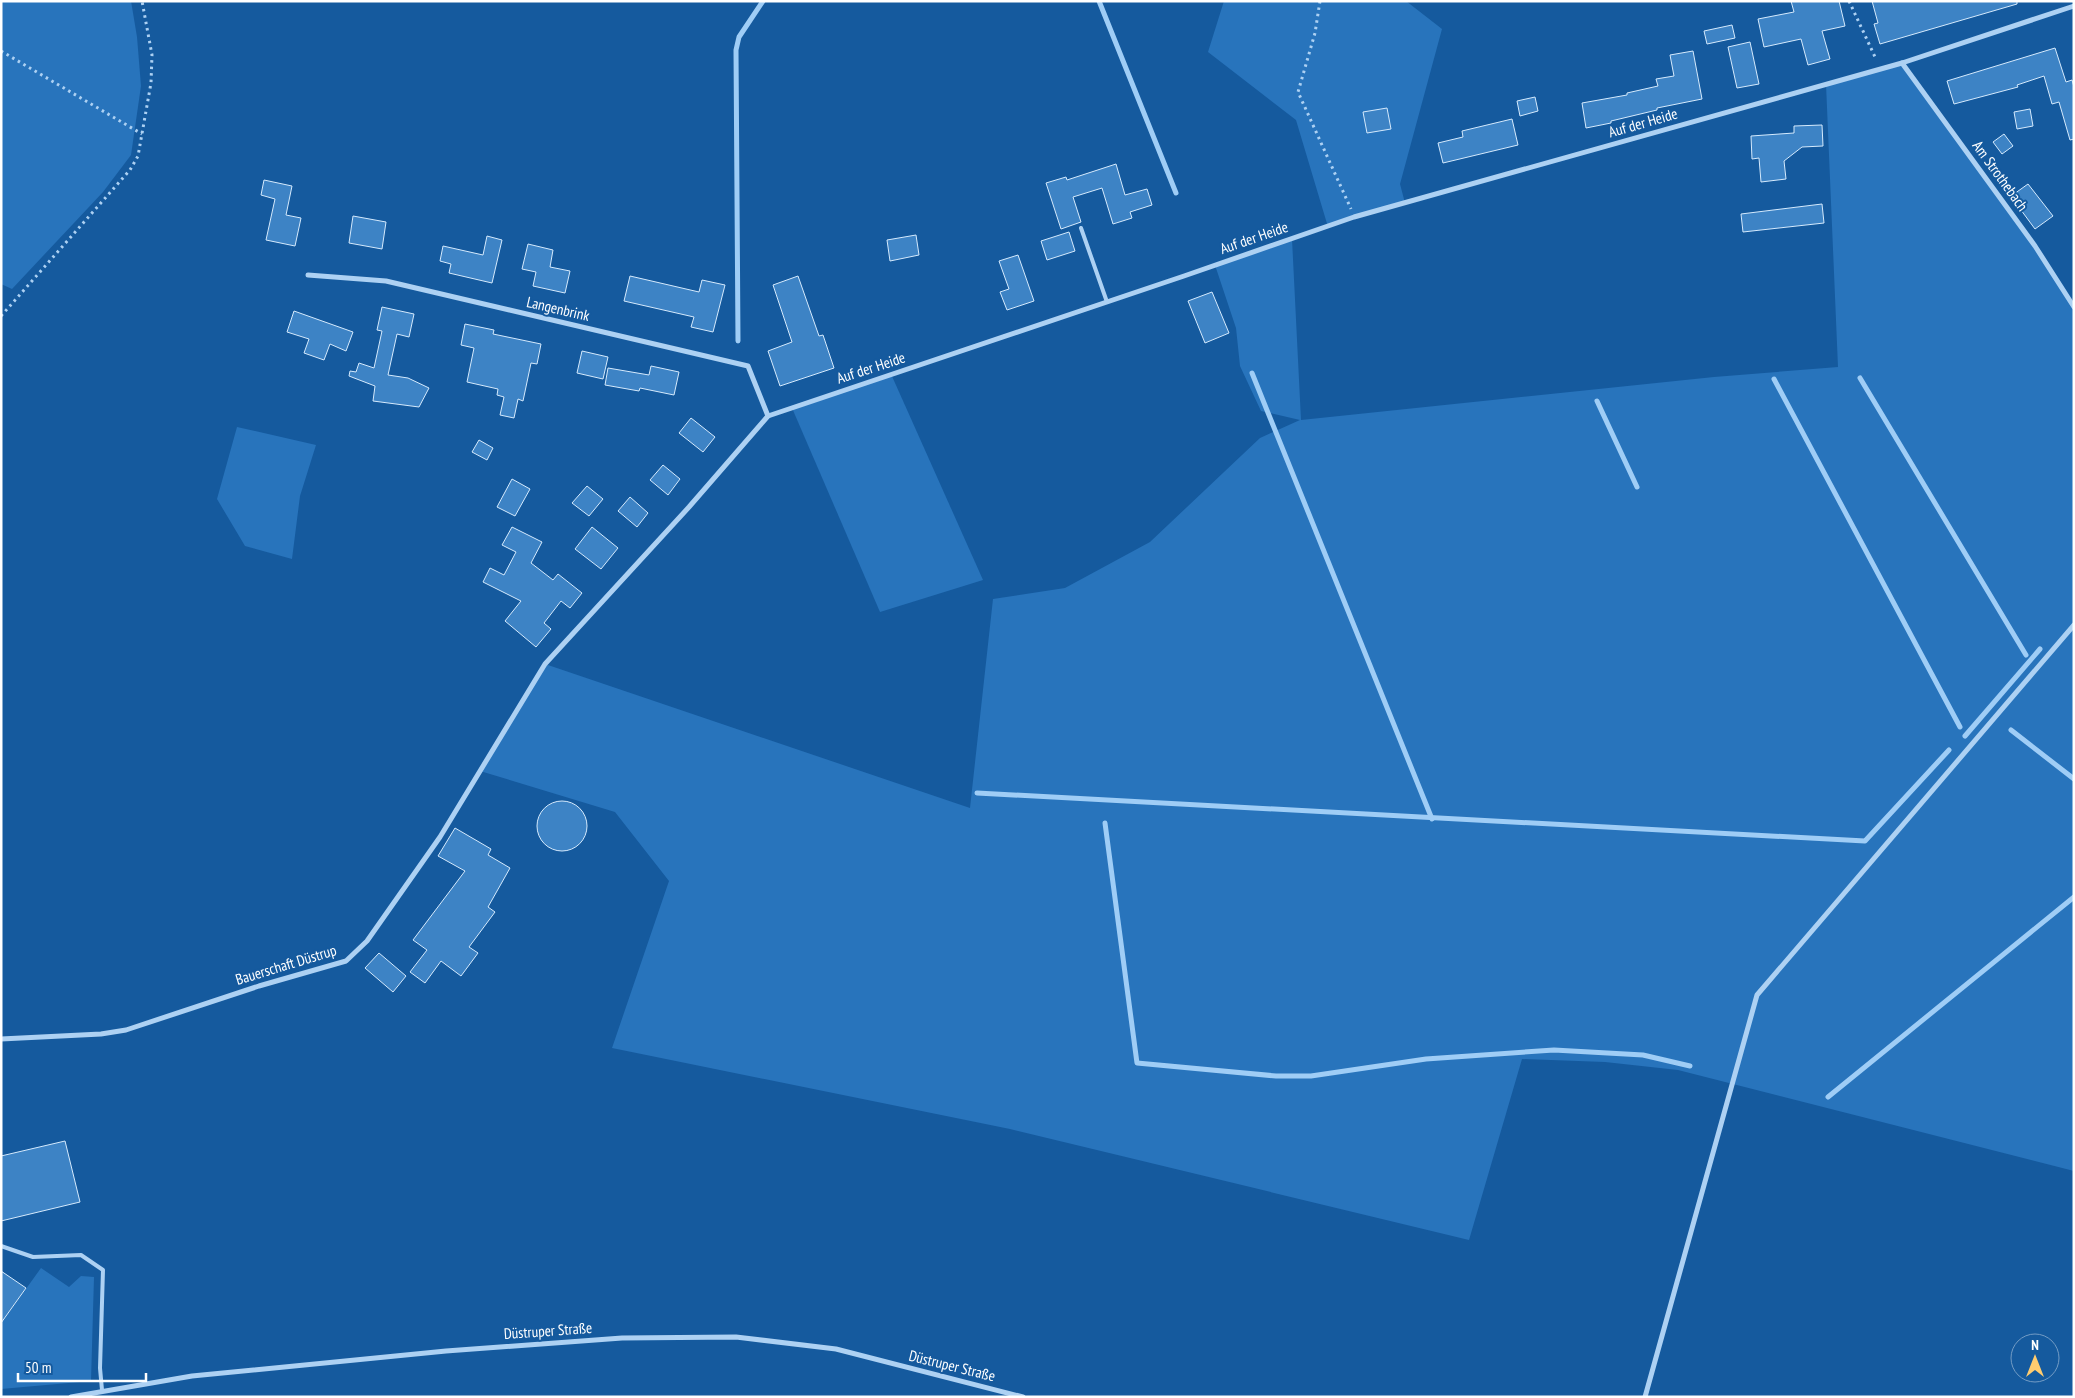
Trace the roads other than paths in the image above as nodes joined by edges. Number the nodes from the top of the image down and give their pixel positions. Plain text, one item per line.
1 (2074, 6) edge
2 (1902, 62) junction
3 (1080, 228) dead end
4 (308, 275) dead end
5 (1107, 302) junction
6 (2074, 307) edge
7 (768, 416) junction
8 (2074, 626) edge
9 (1, 1039) edge
10 (1, 1246) edge
11 (102, 1390) junction
12 (71, 1397) edge
13 (1022, 1397) edge
14 (1645, 1397) edge

1 - 2 street, Auf der Heide
2 - 5 street, Auf der Heide
2 - 6 street, Am Strothebach
3 - 5 lane
4 - 7 street, Langenbrink
5 - 7 street, Auf der Heide
7 - 9 street, Bauerschaft Düstrup
8 - 14 street
10 - 11 lane
11 - 12 street, Düstruper Straße
11 - 13 street, Düstruper Straße

